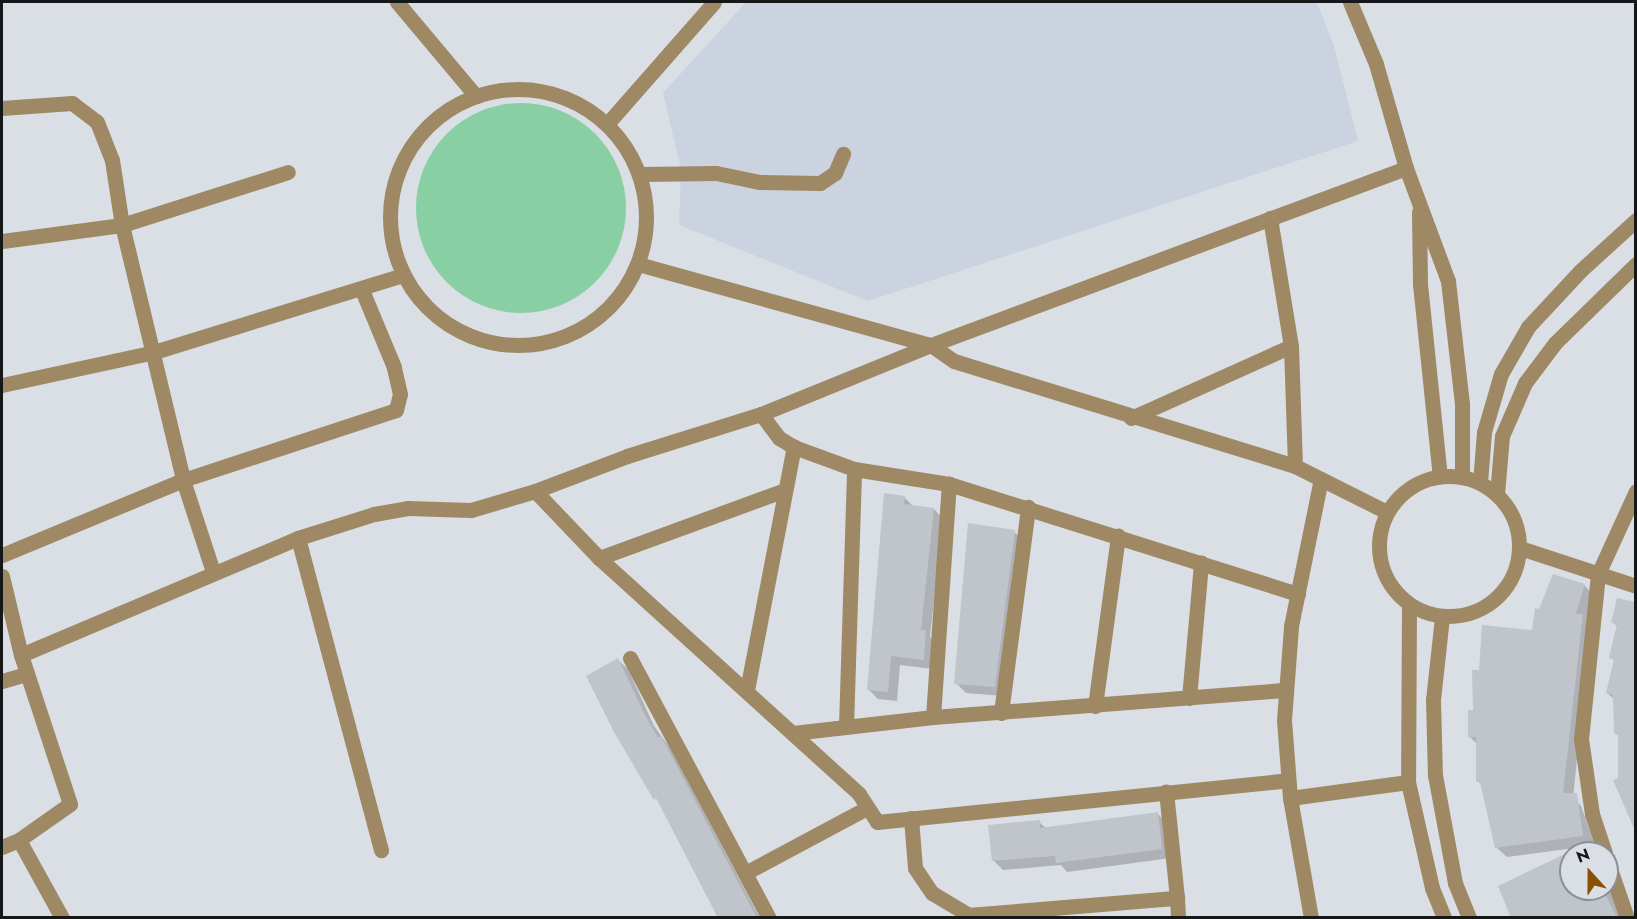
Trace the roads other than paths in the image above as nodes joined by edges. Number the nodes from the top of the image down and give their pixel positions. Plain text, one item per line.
1 (397, 2) edge
2 (714, 2) edge
3 (1350, 2) edge
4 (476, 96) junction
5 (2, 108) edge
6 (607, 124) junction
7 (843, 154) dead end
8 (1406, 168) junction
9 (288, 172) dead end
10 (640, 174) junction
11 (1419, 200) junction
12 (1270, 218) junction
13 (1635, 220) edge
14 (122, 225) junction
15 (2, 241) edge
16 (638, 264) junction
17 (1635, 264) edge
18 (403, 275) junction
19 (362, 290) junction
20 (931, 345) junction
21 (1291, 346) junction
22 (154, 352) junction
23 (2, 385) edge
24 (761, 414) junction
25 (1131, 418) junction
26 (794, 447) junction
27 (1295, 466) junction
28 (854, 470) junction
29 (1440, 476) junction
30 (1462, 477) junction
31 (1321, 479) junction
32 (183, 480) junction
33 (1480, 483) junction
34 (949, 484) junction
35 (785, 490) junction
36 (535, 491) junction
37 (1635, 491) edge
38 (1497, 494) junction
39 (1028, 507) junction
40 (1386, 512) junction
41 (1119, 536) junction
42 (298, 538) junction
43 (1520, 548) junction
44 (2, 555) edge
45 (599, 558) junction
46 (1201, 563) junction
47 (213, 572) junction
48 (1598, 574) junction
49 (2, 576) edge
50 (1635, 586) edge
51 (1298, 594) junction
52 (1409, 605) junction
53 (1442, 617) junction
54 (21, 655) junction
55 (630, 658) dead end
56 (27, 674) junction
57 (2, 681) edge
58 (747, 690) junction
59 (1286, 690) junction
60 (1189, 698) junction
61 (1095, 706) junction
62 (1001, 713) junction
63 (933, 717) junction
64 (846, 727) junction
65 (793, 733) junction
66 (1288, 780) junction
67 (1408, 782) junction
68 (1166, 792) junction
69 (1290, 798) junction
70 (867, 808) junction
71 (911, 818) junction
72 (19, 840) junction
73 (1601, 841) edge
74 (2, 847) edge
75 (381, 850) dead end
76 (747, 872) junction
77 (1619, 893) edge
78 (1177, 898) junction
79 (971, 916) edge
80 (62, 918) edge
81 (769, 918) edge
82 (1178, 918) edge
83 (1311, 918) edge
84 (1444, 918) edge
85 (1469, 918) edge
86 (1628, 918) edge

1 - 4 street
2 - 6 street
3 - 8 street
4 - 6 street
4 - 18 street
5 - 14 street
6 - 10 street
7 - 10 street
8 - 11 street
8 - 12 street
9 - 14 street
10 - 16 street
11 - 29 street
11 - 30 street
12 - 20 street
12 - 21 street
13 - 33 street
14 - 15 street
14 - 22 street
16 - 18 street
16 - 20 street
17 - 38 street
18 - 19 street
19 - 22 street
19 - 32 street
20 - 24 street
20 - 25 street
21 - 25 street
21 - 27 street
22 - 23 street
22 - 32 street
24 - 26 street
24 - 36 street
25 - 27 street
26 - 28 street
26 - 35 street
27 - 31 street
28 - 34 street
28 - 64 street
29 - 30 street
29 - 40 street
30 - 33 street
31 - 40 street
31 - 51 street
32 - 44 street
32 - 47 street
33 - 38 street
34 - 39 street
34 - 63 street
35 - 45 street
35 - 58 street
36 - 42 street
36 - 45 street
37 - 48 street
38 - 43 street
39 - 41 street
39 - 62 street
40 - 52 street
41 - 46 street
41 - 61 street
42 - 47 street
42 - 75 street
43 - 48 street
43 - 53 street
45 - 58 street
46 - 51 street
46 - 60 street
47 - 54 street
48 - 50 street
48 - 73 street
49 - 54 street
51 - 59 street
52 - 53 street
52 - 67 street
53 - 85 street
54 - 56 street
55 - 76 street
56 - 57 street
56 - 72 street
58 - 65 street
59 - 60 street
59 - 66 street
60 - 61 street
61 - 62 street
62 - 63 street
63 - 64 street
64 - 65 street
65 - 70 street
66 - 68 street
66 - 69 street
67 - 69 street
67 - 84 street
68 - 71 street
68 - 78 street
69 - 83 street
70 - 71 street
70 - 76 street
71 - 79 street
72 - 74 street
72 - 80 street
76 - 81 street
77 - 86 street
78 - 79 street
78 - 82 street

